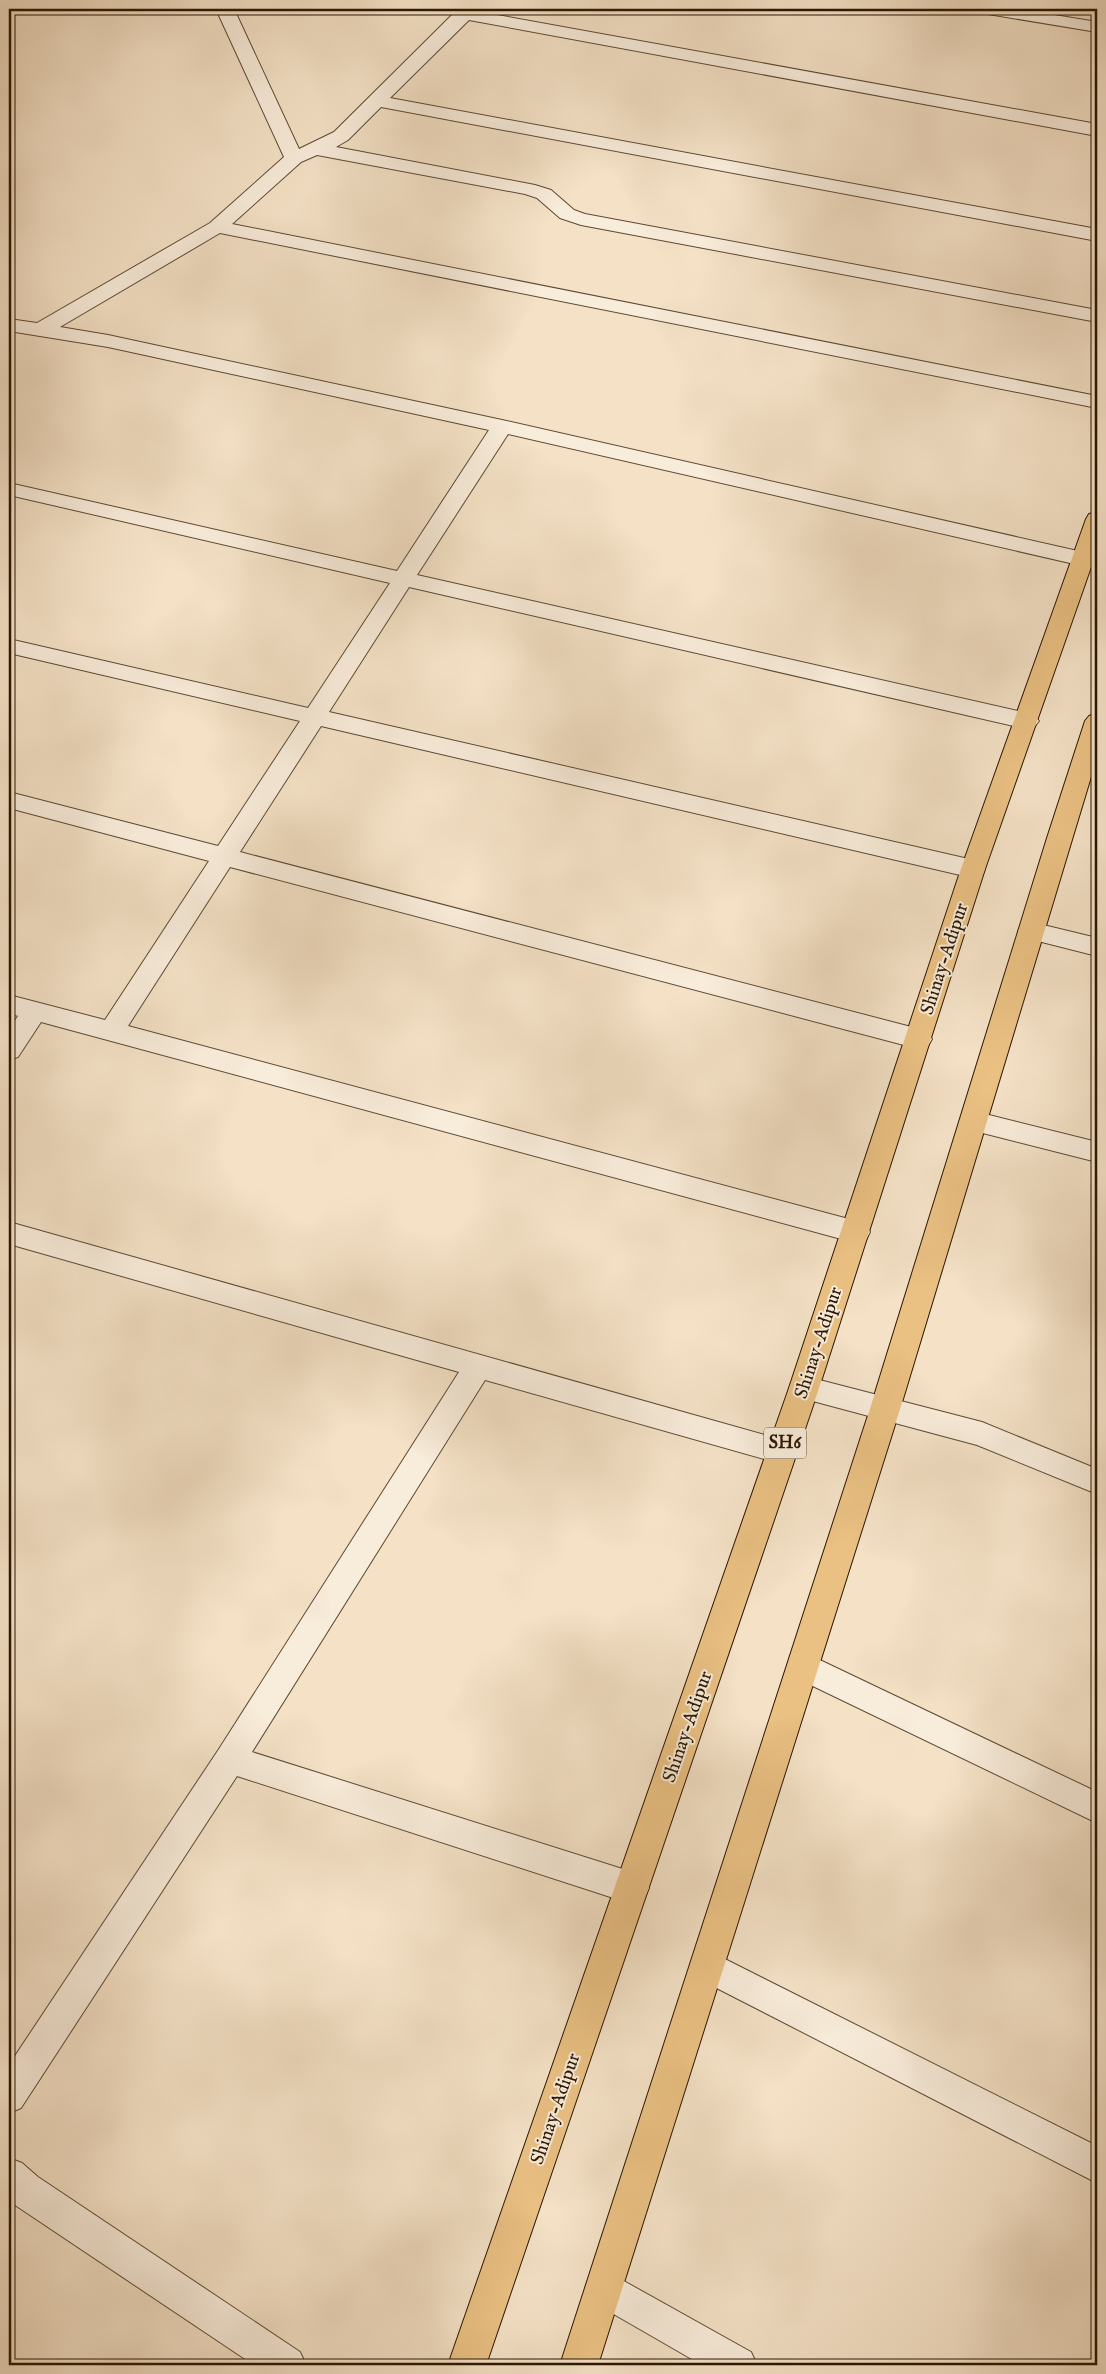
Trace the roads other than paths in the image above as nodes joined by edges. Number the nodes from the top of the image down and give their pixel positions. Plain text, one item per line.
1 (225, 9) edge
2 (988, 9) edge
3 (466, 11) edge
4 (1097, 27) edge
5 (377, 101) junction
6 (1097, 130) edge
7 (314, 149) junction
8 (294, 158) junction
9 (217, 227) junction
10 (1097, 235) edge
11 (1097, 316) edge
12 (9, 325) edge
13 (42, 330) junction
14 (1097, 402) edge
15 (502, 426) junction
16 (12, 494) edge
17 (1097, 519) edge
18 (1083, 559) junction
19 (404, 579) junction
20 (9, 646) edge
21 (315, 716) junction
22 (1026, 721) junction
23 (1097, 721) edge
24 (9, 800) edge
25 (225, 856) junction
26 (973, 869) junction
27 (1031, 931) junction
28 (1097, 947) edge
29 (9, 1004) edge
30 (35, 1011) junction
31 (111, 1032) junction
32 (919, 1039) junction
33 (9, 1050) edge
34 (973, 1121) junction
35 (1097, 1152) edge
36 (856, 1232) junction
37 (9, 1233) edge
38 (478, 1366) junction
39 (804, 1388) junction
40 (884, 1409) junction
41 (782, 1452) junction
42 (1097, 1482) edge
43 (803, 1666) junction
44 (230, 1759) junction
45 (1097, 1808) edge
46 (632, 1888) junction
47 (707, 1966) junction
48 (9, 2096) edge
49 (1097, 2165) edge
50 (9, 2176) edge
51 (604, 2288) junction
52 (287, 2365) edge
53 (467, 2365) edge
54 (578, 2365) edge
55 (738, 2365) edge

1 - 8 street
2 - 4 street
3 - 5 street
3 - 6 street
5 - 7 street
5 - 10 street
7 - 8 street
7 - 11 street
8 - 9 street
9 - 13 street
9 - 14 street
12 - 13 street
13 - 15 street
15 - 18 street
15 - 19 street
16 - 19 street
17 - 18 main road, Shinay-Adipur / SH6
18 - 22 main road, Shinay-Adipur / SH6
19 - 21 street
19 - 22 street
20 - 21 street
21 - 25 street
21 - 26 street
22 - 26 main road, Shinay-Adipur / SH6
23 - 27 main road
24 - 25 street
25 - 31 street
25 - 32 street
26 - 32 main road, Shinay-Adipur / SH6
27 - 28 street
27 - 34 main road
29 - 30 street
30 - 31 street
30 - 33 street
31 - 36 street
32 - 36 main road, Shinay-Adipur / SH6
34 - 35 street
34 - 40 main road
36 - 39 main road, Shinay-Adipur / SH6
37 - 38 street
38 - 41 street
38 - 44 street
39 - 40 street
39 - 41 main road, Shinay-Adipur / SH6
40 - 42 street
40 - 43 main road
41 - 46 main road, Shinay-Adipur / SH6
43 - 45 street
43 - 47 main road
44 - 46 street
44 - 48 street
46 - 53 main road, Shinay-Adipur / SH6
47 - 49 street
47 - 51 main road
50 - 52 street
51 - 54 main road
51 - 55 street

